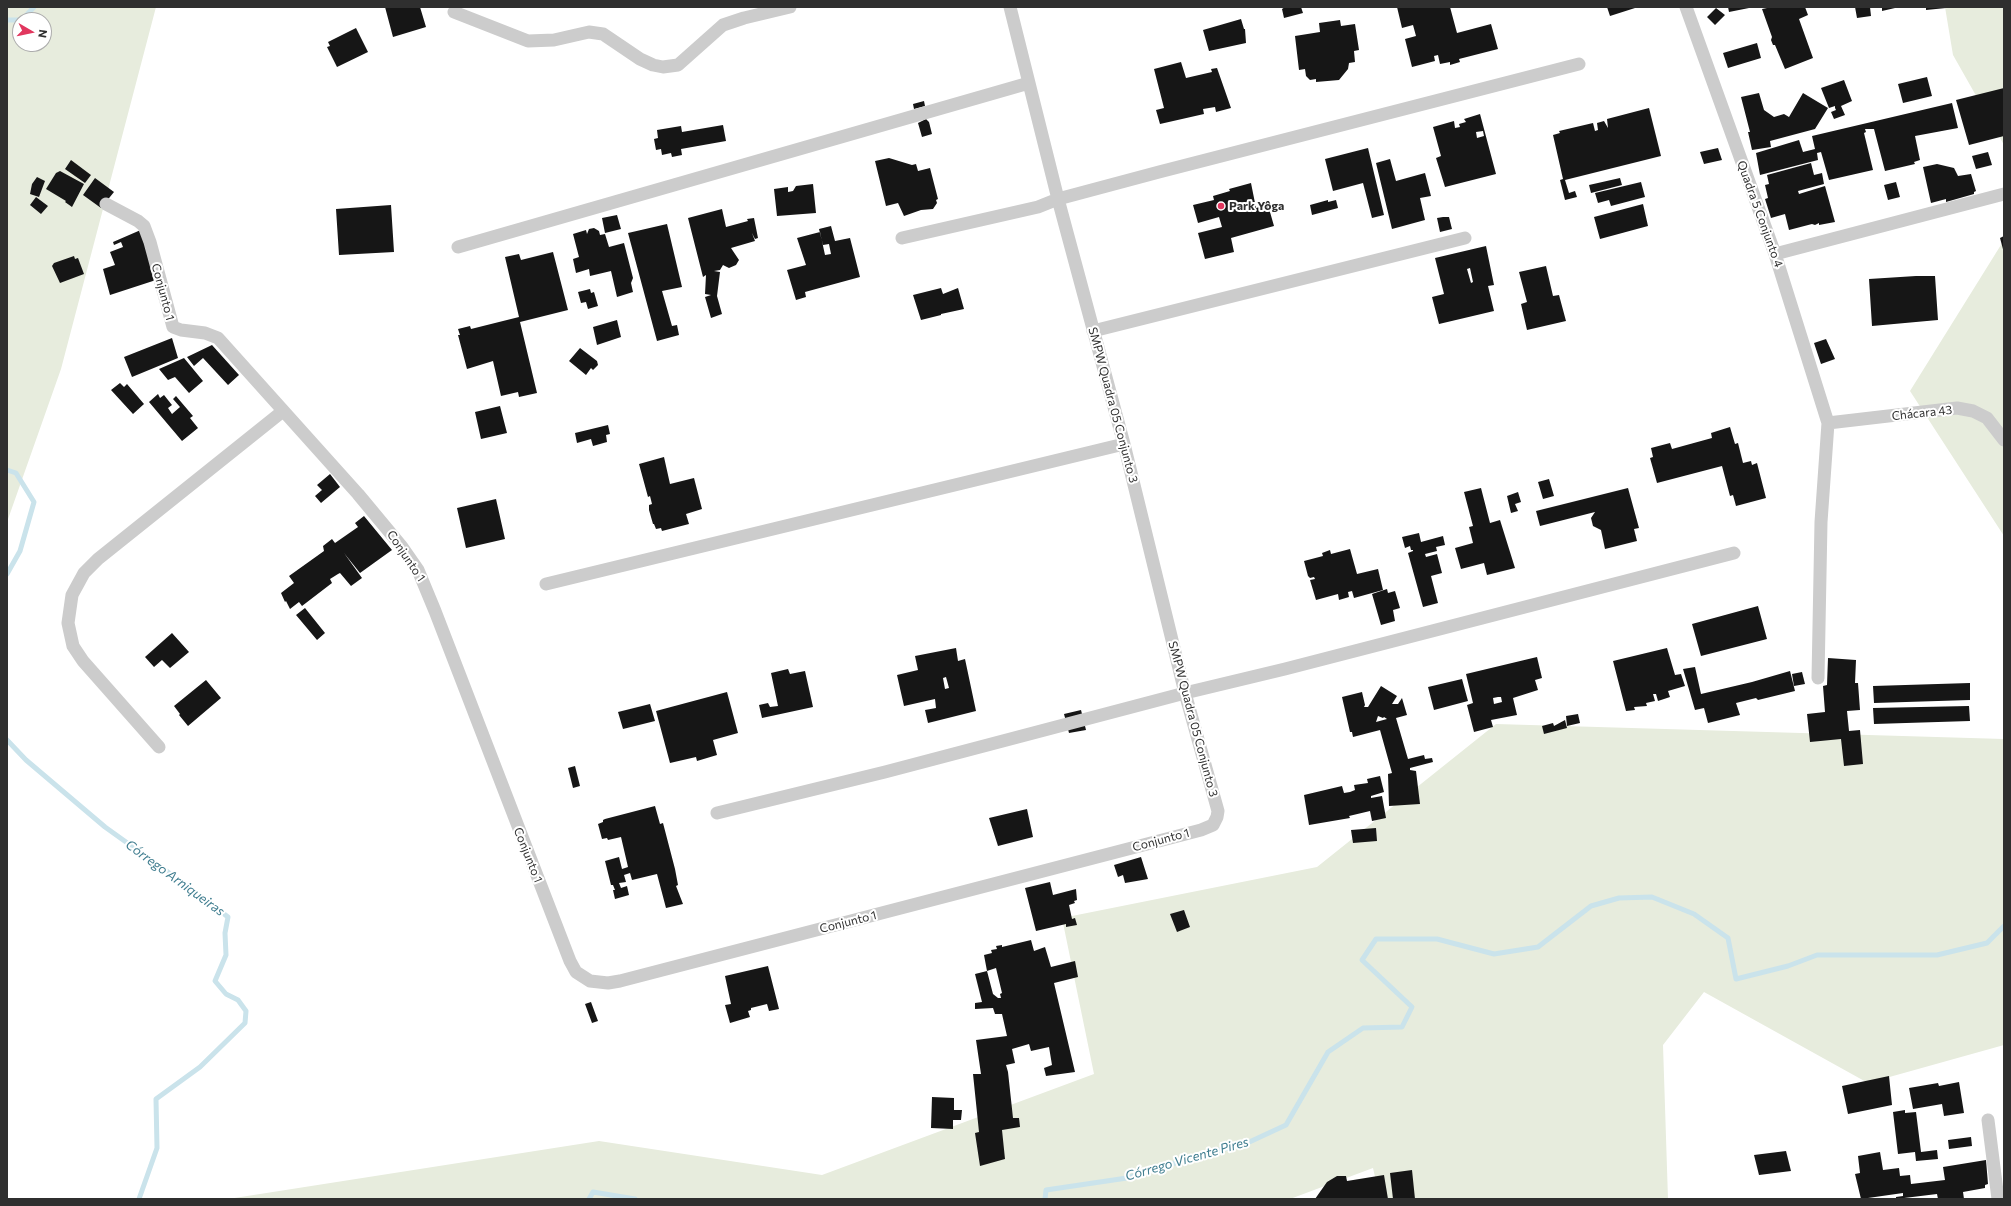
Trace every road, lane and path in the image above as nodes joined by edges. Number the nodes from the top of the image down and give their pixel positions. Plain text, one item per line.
1 (790, 7) edge
2 (1010, 7) edge
3 (1686, 7) edge
4 (454, 12) dead end
5 (1579, 64) dead end
6 (1029, 83) junction
7 (2004, 194) edge
8 (1058, 199) junction
9 (106, 204) dead end
10 (902, 238) dead end
11 (1465, 238) dead end
12 (458, 248) dead end
13 (1775, 254) junction
14 (1093, 331) junction
15 (283, 411) junction
16 (1828, 423) junction
17 (2004, 440) edge
18 (1124, 444) junction
19 (1734, 554) dead end
20 (546, 584) dead end
21 (1818, 678) dead end
22 (1185, 693) junction
23 (159, 747) dead end
24 (1215, 804) joint
25 (717, 813) dead end
26 (1988, 1120) dead end
27 (1998, 1199) edge

1 - 4 street
2 - 6 street, SMPW Quadra 05 Conjunto 3
3 - 13 street, Quadra 5 Conjunto 4
5 - 8 street
6 - 8 street, SMPW Quadra 05 Conjunto 3
6 - 12 street
7 - 13 street
8 - 10 street
8 - 14 street, SMPW Quadra 05 Conjunto 3
9 - 15 street, Conjunto 1
11 - 14 street
13 - 16 street, Quadra 5 Conjunto 4
14 - 18 street, SMPW Quadra 05 Conjunto 3
15 - 23 street
15 - 24 street, Conjunto 1
16 - 17 street, Chácara 43
16 - 21 street
18 - 20 street
18 - 22 street, SMPW Quadra 05 Conjunto 3
19 - 22 street
22 - 24 street, SMPW Quadra 05 Conjunto 3
22 - 25 street
26 - 27 street

